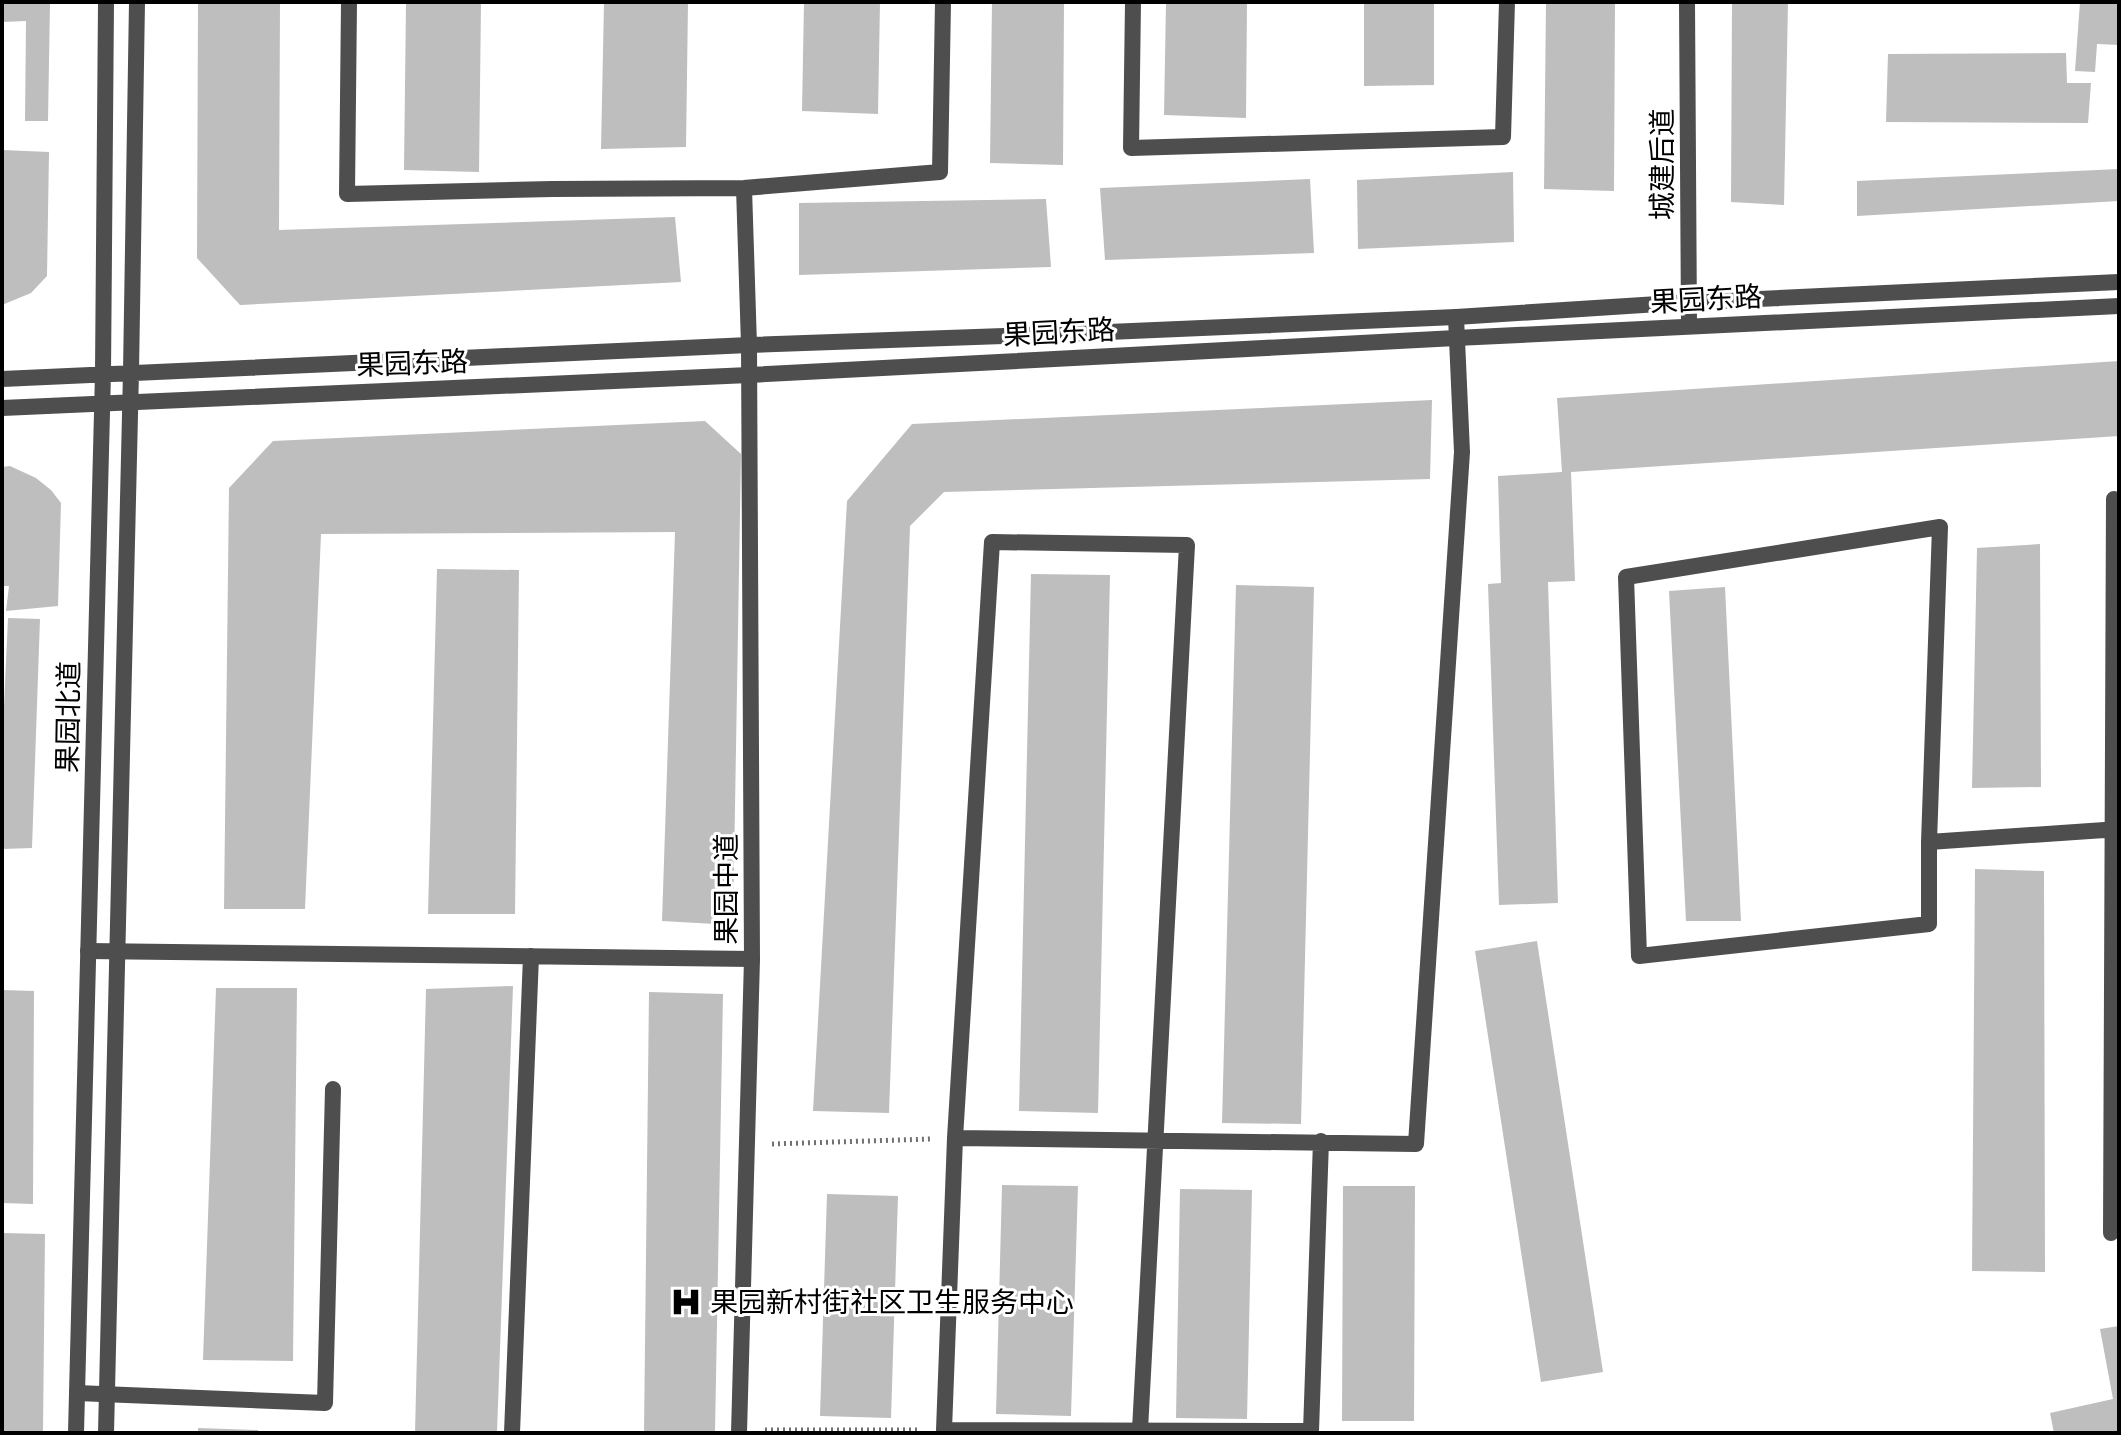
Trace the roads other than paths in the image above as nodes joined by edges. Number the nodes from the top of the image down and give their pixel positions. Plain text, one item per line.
1 (106, 2) edge
2 (137, 2) edge
3 (349, 2) edge
4 (943, 2) edge
5 (1133, 2) edge
6 (1507, 2) edge
7 (1687, 2) edge
8 (744, 188) junction
9 (2119, 282) edge
10 (1689, 302) junction
11 (2119, 306) edge
12 (1456, 317) junction
13 (1689, 326) junction
14 (1456, 338) junction
15 (749, 345) junction
16 (131, 372) junction
17 (103, 373) junction
18 (749, 375) junction
19 (2, 379) edge
20 (130, 402) junction
21 (101, 403) junction
22 (2, 408) edge
23 (2114, 499) dead end
24 (2116, 830) edge
25 (1929, 842) junction
26 (88, 951) junction
27 (117, 951) junction
28 (531, 956) junction
29 (752, 959) junction
30 (333, 1089) dead end
31 (955, 1138) junction
32 (1155, 1140) junction
33 (1321, 1141) junction
34 (2111, 1233) dead end
35 (77, 1393) junction
36 (107, 1394) junction
37 (1140, 1430) junction
38 (739, 1431) edge
39 (76, 1433) edge
40 (106, 1433) edge
41 (512, 1433) edge

1 - 17 street, 果园北道
2 - 16 street, 果园北道
3 - 8 street
4 - 8 street
5 - 6 street
7 - 10 street, 城建后道
8 - 15 street, 果园中道
9 - 10 street, 果园东路
10 - 12 street, 果园东路
10 - 13 street, 城建后道
11 - 13 street, 果园东路
12 - 14 street
12 - 15 street, 果园东路
13 - 14 street, 果园东路
14 - 18 street, 果园东路
14 - 33 street
15 - 16 street, 果园东路
15 - 18 street, 果园中道
16 - 17 street, 果园东路
16 - 20 street, 果园北道
17 - 19 street, 果园东路
17 - 21 street, 果园北道
18 - 20 street, 果园东路
18 - 29 street, 果园中道
20 - 21 street, 果园东路
20 - 27 street, 果园北道
21 - 22 street, 果园东路
21 - 26 street, 果园北道
23 - 24 street
24 - 25 street
24 - 34 street
25 - 25 street
26 - 27 street
26 - 35 street, 果园北道
27 - 28 street
27 - 36 street, 果园北道
28 - 29 street
28 - 41 street
29 - 38 street, 果园中道
30 - 36 street
31 - 32 street
31 - 32 street
31 - 37 street
32 - 33 street
32 - 37 street
33 - 37 street
35 - 36 street
35 - 39 street, 果园北道
36 - 40 street, 果园北道

